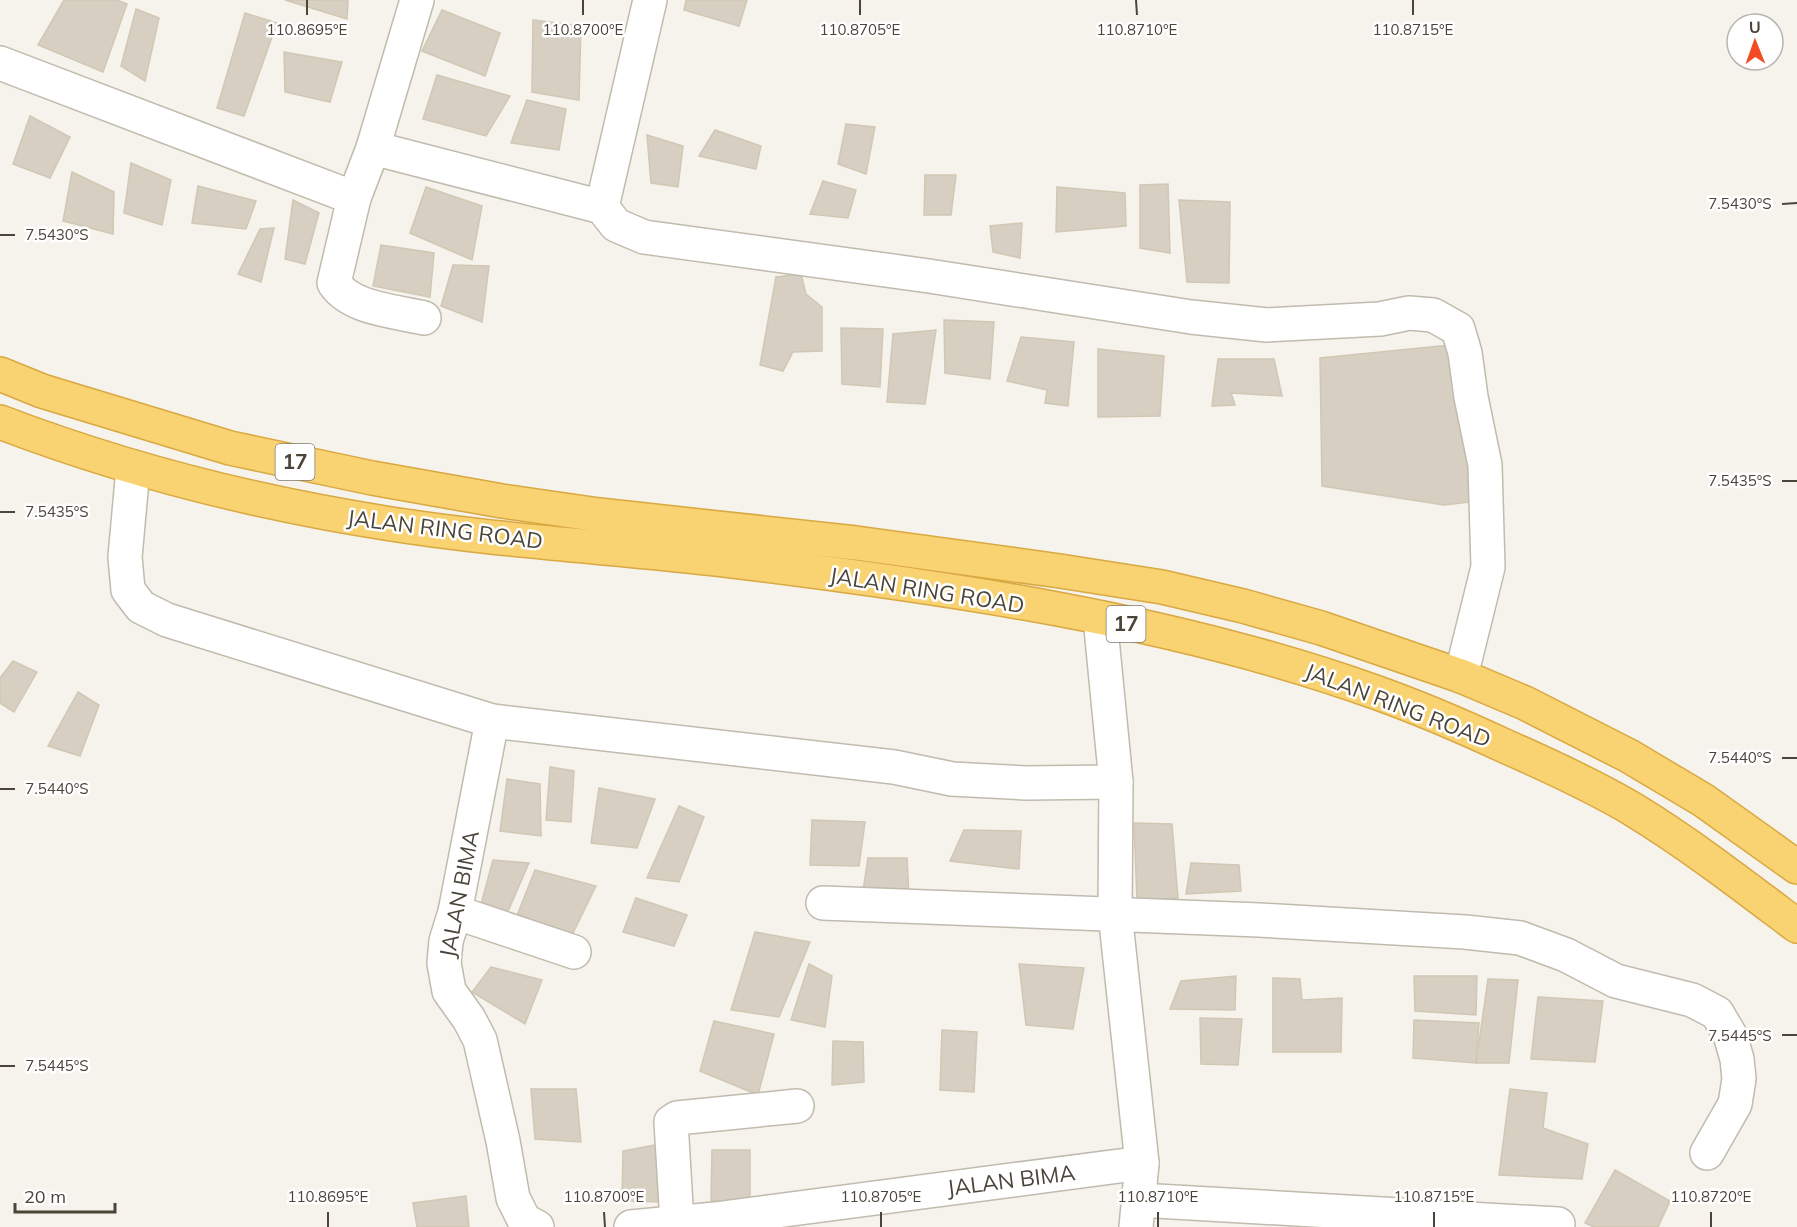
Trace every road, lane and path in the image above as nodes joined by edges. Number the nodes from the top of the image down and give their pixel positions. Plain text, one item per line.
1 (417, 0) edge
2 (650, 0) edge
3 (0, 63) edge
4 (373, 148) junction
5 (354, 198) junction
6 (602, 207) junction
7 (424, 318) dead end
8 (0, 374) edge
9 (0, 422) edge
10 (133, 469) junction
11 (1100, 618) junction
12 (1461, 676) junction
13 (492, 721) junction
14 (1116, 782) junction
15 (1797, 867) edge
16 (823, 903) dead end
17 (455, 912) junction
18 (1115, 913) junction
19 (1797, 926) edge
20 (574, 952) dead end
21 (797, 1106) dead end
22 (1707, 1153) dead end
23 (1142, 1163) junction
24 (1137, 1214) edge
25 (677, 1223) junction
26 (1558, 1224) dead end
27 (537, 1227) edge
28 (631, 1227) edge

1 - 4 street
2 - 6 street
3 - 5 street
4 - 5 street
4 - 6 street
5 - 7 street
6 - 12 street
8 - 12 highway, JALAN RING ROAD / 17
9 - 10 highway, JALAN RING ROAD / 17
10 - 11 highway, JALAN RING ROAD / 17
10 - 13 street
11 - 14 street
11 - 19 highway, JALAN RING ROAD / 17
12 - 15 highway, JALAN RING ROAD / 17
13 - 14 street
13 - 17 street, JALAN BIMA
14 - 18 street
16 - 18 street
17 - 20 street
17 - 27 street, JALAN BIMA
18 - 22 street
18 - 23 street
21 - 25 street
23 - 24 street
23 - 25 street, JALAN BIMA
24 - 26 street
25 - 28 street, JALAN BIMA

